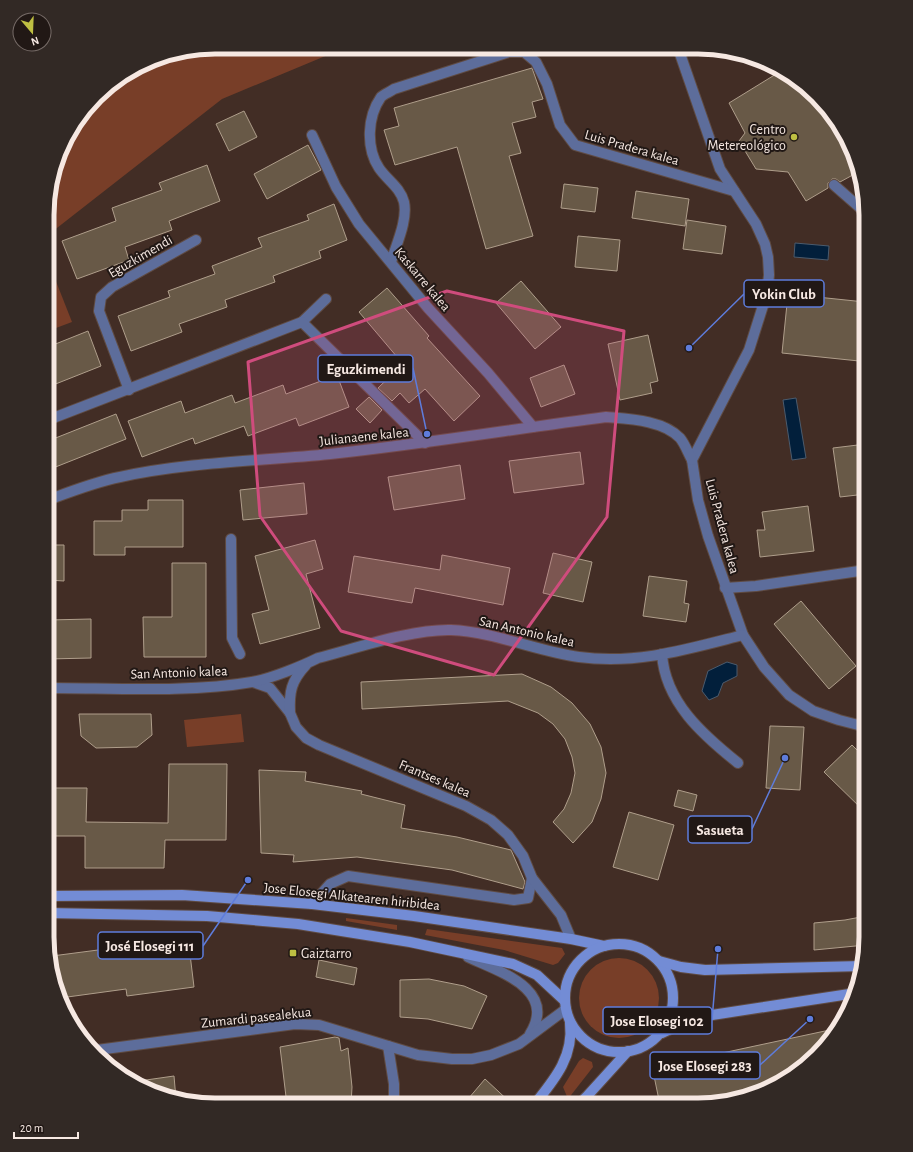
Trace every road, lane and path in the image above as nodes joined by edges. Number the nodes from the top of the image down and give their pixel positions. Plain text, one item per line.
1 (503, 54) edge
2 (526, 54) edge
3 (680, 54) edge
4 (312, 135) dead end
5 (834, 185) dead end
6 (734, 191) junction
7 (859, 207) edge
8 (196, 240) dead end
9 (391, 262) junction
10 (326, 299) dead end
11 (302, 322) junction
12 (129, 390) junction
13 (54, 418) edge
14 (533, 427) junction
15 (425, 443) junction
16 (692, 460) junction
17 (54, 498) edge
18 (231, 539) dead end
19 (859, 571) edge
20 (726, 588) junction
21 (743, 635) junction
22 (240, 654) dead end
23 (662, 654) junction
24 (307, 663) junction
25 (253, 682) junction
26 (54, 688) edge
27 (290, 713) junction
28 (859, 725) edge
29 (738, 764) dead end
30 (532, 878) junction
31 (54, 896) edge
32 (312, 904) junction
33 (54, 913) edge
34 (571, 939) junction
35 (604, 946) junction
36 (459, 952) junction
37 (660, 961) junction
38 (856, 966) edge
39 (848, 994) edge
40 (565, 1005) junction
41 (570, 1021) junction
42 (658, 1035) junction
43 (529, 1036) junction
44 (388, 1046) junction
45 (100, 1050) edge
46 (628, 1051) junction
47 (394, 1098) edge
48 (539, 1098) edge
49 (588, 1098) edge

1 - 9 street, Luis Pradera kalea
2 - 6 street, Luis Pradera kalea
3 - 6 street
4 - 9 street, Kaskarre kalea
5 - 7 street
6 - 16 street
8 - 12 street, Eguzkimendi
9 - 14 street, Kaskarre kalea
10 - 11 street
11 - 12 street
11 - 15 street
12 - 13 street
14 - 15 street, Julianaene kalea
14 - 16 street, Julianaene kalea
15 - 17 street, Julianaene kalea
16 - 20 street, Luis Pradera kalea
18 - 22 street
19 - 20 street
20 - 21 street, Luis Pradera kalea
21 - 23 street, San Antonio kalea
21 - 28 street, Luis Pradera kalea
23 - 24 street, San Antonio kalea
23 - 29 street
24 - 25 street, San Antonio kalea
24 - 27 street
25 - 26 street, San Antonio kalea
25 - 27 street, Frantses kalea
27 - 30 street, Frantses kalea
30 - 32 street
30 - 34 street, Frantses kalea
31 - 32 main road, Jose Elosegi Alkatearen hiribidea
32 - 34 main road, Jose Elosegi Alkatearen hiribidea
33 - 36 main road
34 - 35 main road, Jose Elosegi Alkatearen hiribidea
35 - 37 main road
35 - 40 main road
36 - 40 main road
36 - 43 street
37 - 38 main road
37 - 42 main road
39 - 42 main road
40 - 41 main road
40 - 43 street, Zumardi pasealekua
41 - 46 main road
41 - 48 main road
42 - 46 main road
43 - 44 street, Zumardi pasealekua
44 - 45 street, Zumardi pasealekua
44 - 47 street
46 - 49 main road

